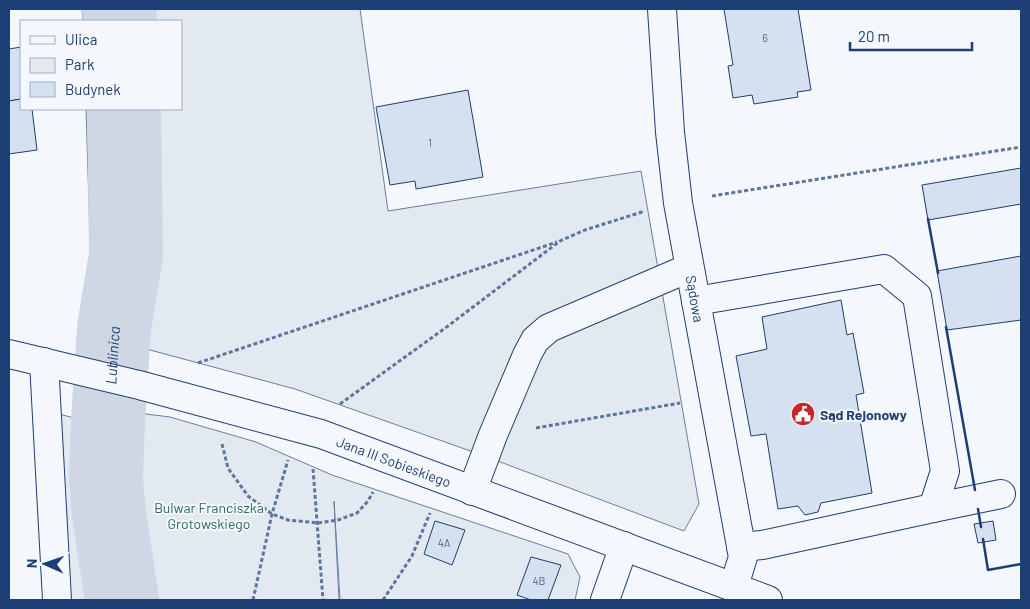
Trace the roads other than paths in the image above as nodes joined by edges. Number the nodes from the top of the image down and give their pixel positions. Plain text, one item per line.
1 (662, 9) edge
2 (689, 268) junction
3 (696, 302) junction
4 (9, 354) edge
5 (44, 362) junction
6 (472, 491) junction
7 (1000, 494) dead end
8 (932, 508) junction
9 (624, 546) junction
10 (741, 547) junction
11 (734, 586) junction
12 (57, 600) edge
13 (605, 600) edge
14 (768, 600) edge

1 - 2 street, Sądowa
2 - 3 street, Sądowa
2 - 6 street
3 - 8 street
3 - 10 street, Sądowa
4 - 5 street, Jana III Sobieskiego
5 - 6 street, Jana III Sobieskiego
5 - 12 street
6 - 9 street, Jana III Sobieskiego
7 - 8 street
8 - 10 street
9 - 11 street, Jana III Sobieskiego
9 - 13 street
10 - 11 street, Sądowa
11 - 14 street, Jana III Sobieskiego

